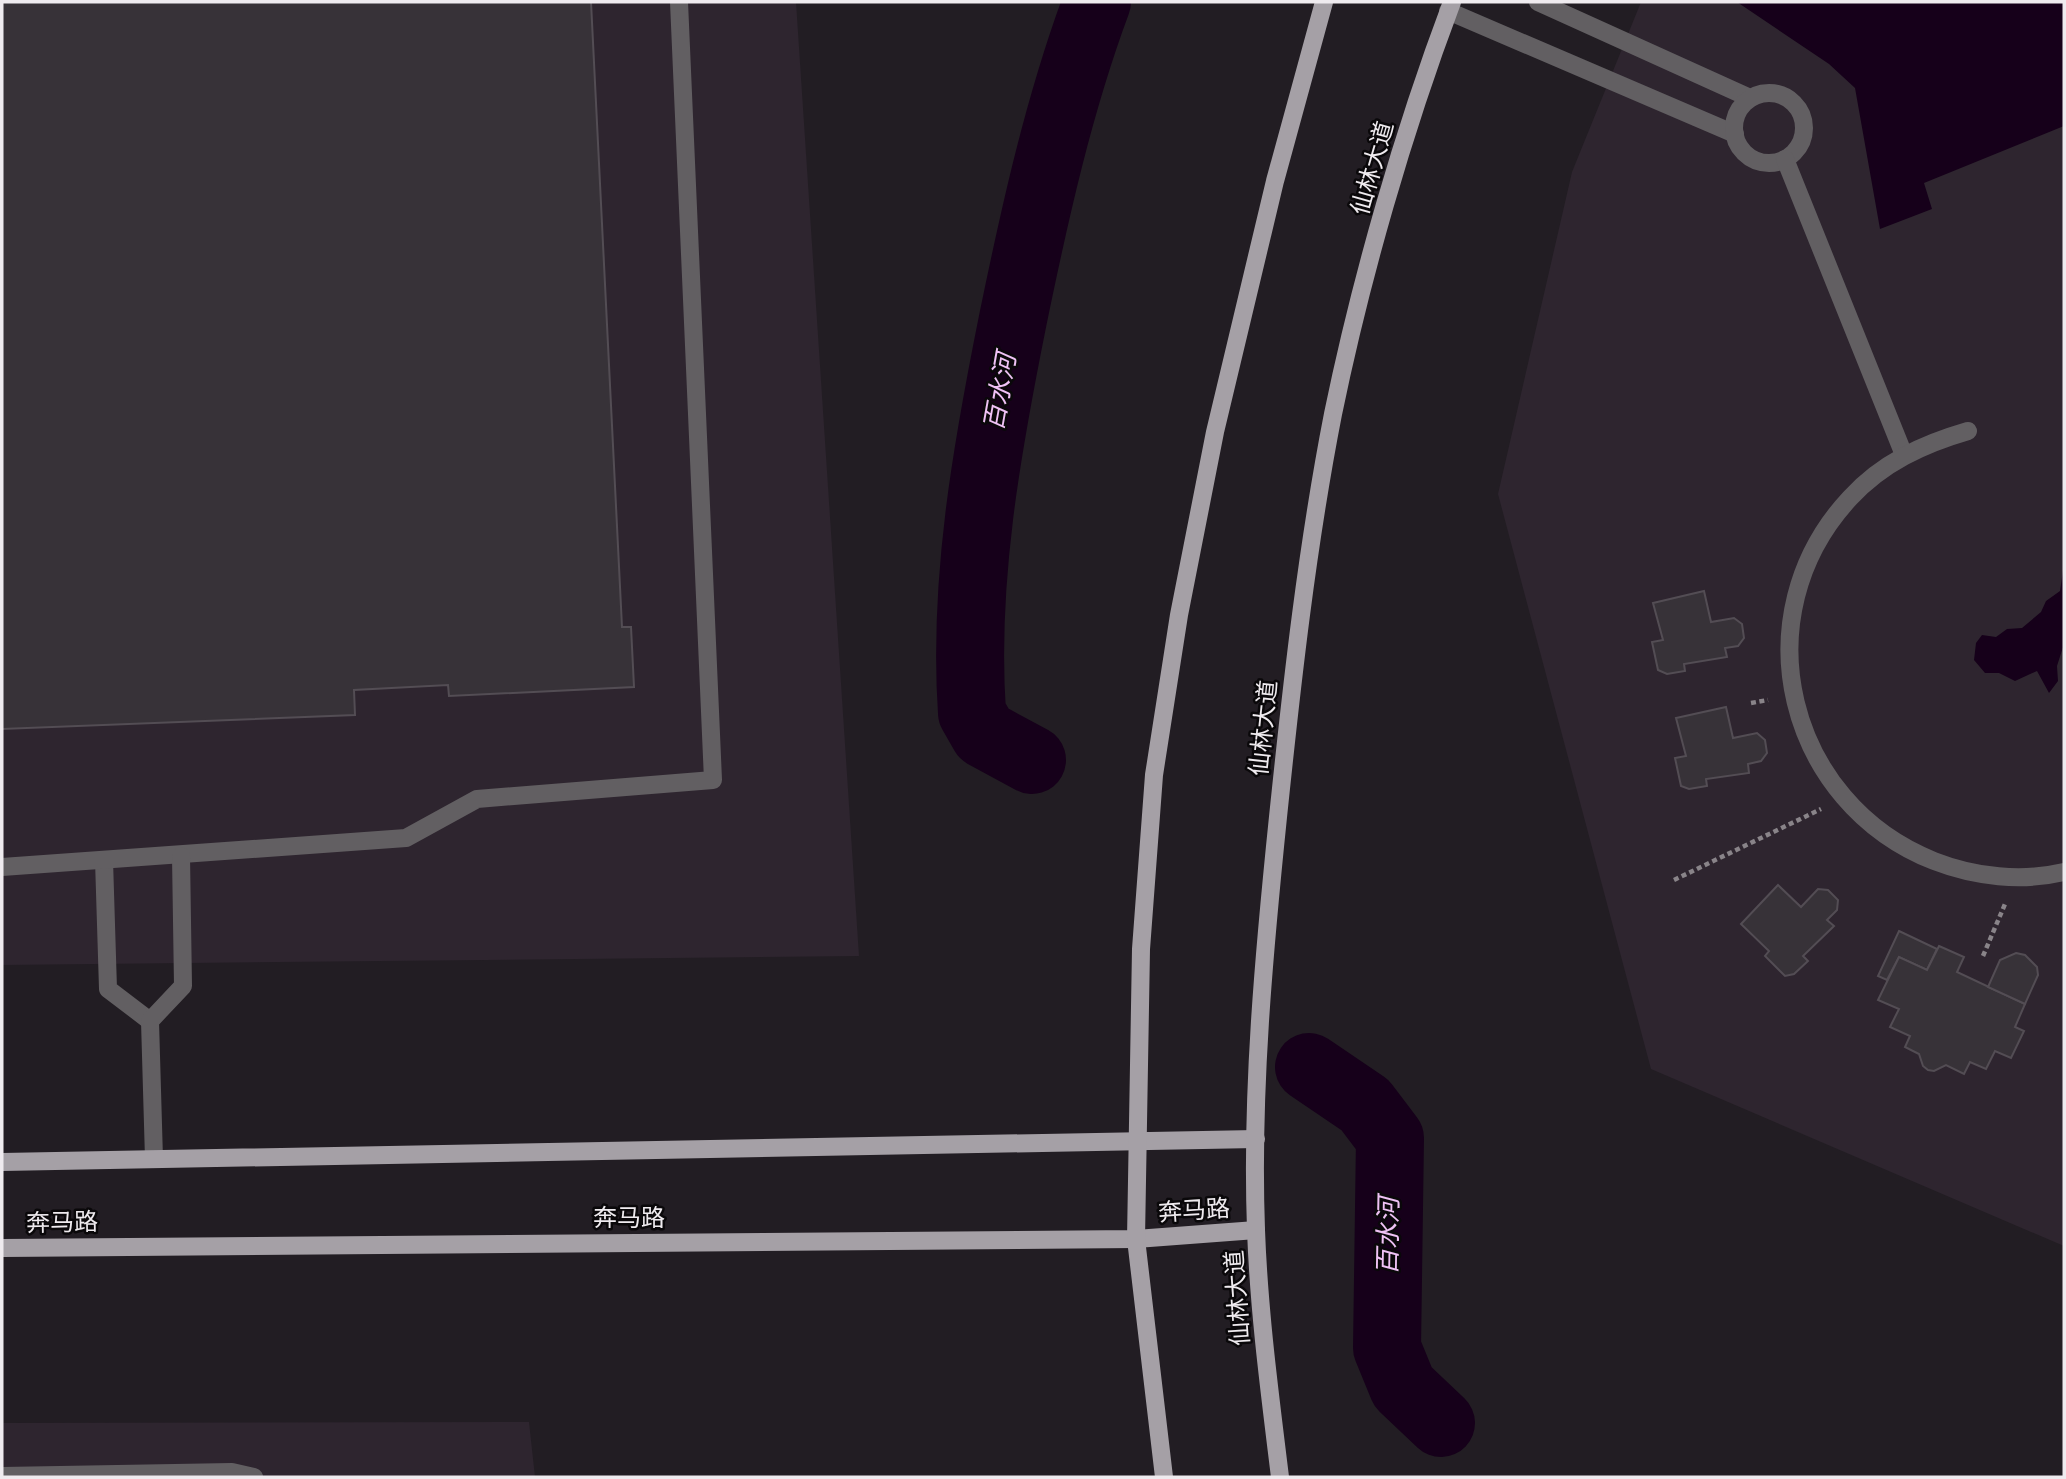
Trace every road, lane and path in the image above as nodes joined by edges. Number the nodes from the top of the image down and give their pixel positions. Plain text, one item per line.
1 (679, 2) edge
2 (1324, 2) edge
3 (1538, 2) edge
4 (1450, 6) edge
5 (1750, 98) junction
6 (1735, 134) junction
7 (1785, 159) junction
8 (1968, 431) dead end
9 (1904, 455) junction
10 (1844, 798) junction
11 (181, 856) junction
12 (104, 860) junction
13 (2, 867) edge
14 (2064, 872) edge
15 (2016, 877) junction
16 (1674, 880) dead end
17 (1983, 956) dead end
18 (150, 1021) junction
19 (1256, 1139) junction
20 (1136, 1141) junction
21 (155, 1159) junction
22 (2, 1162) edge
23 (1256, 1230) junction
24 (1136, 1239) junction
25 (2, 1248) edge
26 (2, 1476) edge
27 (254, 1477) edge
28 (1164, 1477) edge
29 (1280, 1477) edge

1 - 11 lane
2 - 20 main road
3 - 5 lane
4 - 6 lane
4 - 19 main road, 仙林大道
5 - 6 lane
5 - 7 lane
6 - 7 lane
7 - 9 lane
8 - 9 lane
9 - 10 lane
10 - 15 lane
10 - 16 path
11 - 12 lane
11 - 18 lane
12 - 13 lane
12 - 18 lane
14 - 15 lane
15 - 17 path
18 - 21 lane
19 - 20 main road
19 - 23 main road, 仙林大道
20 - 21 main road
20 - 24 main road
21 - 22 main road
23 - 24 main road, 奔马路
23 - 29 main road, 仙林大道
24 - 25 main road, 奔马路
24 - 28 main road
26 - 27 lane

